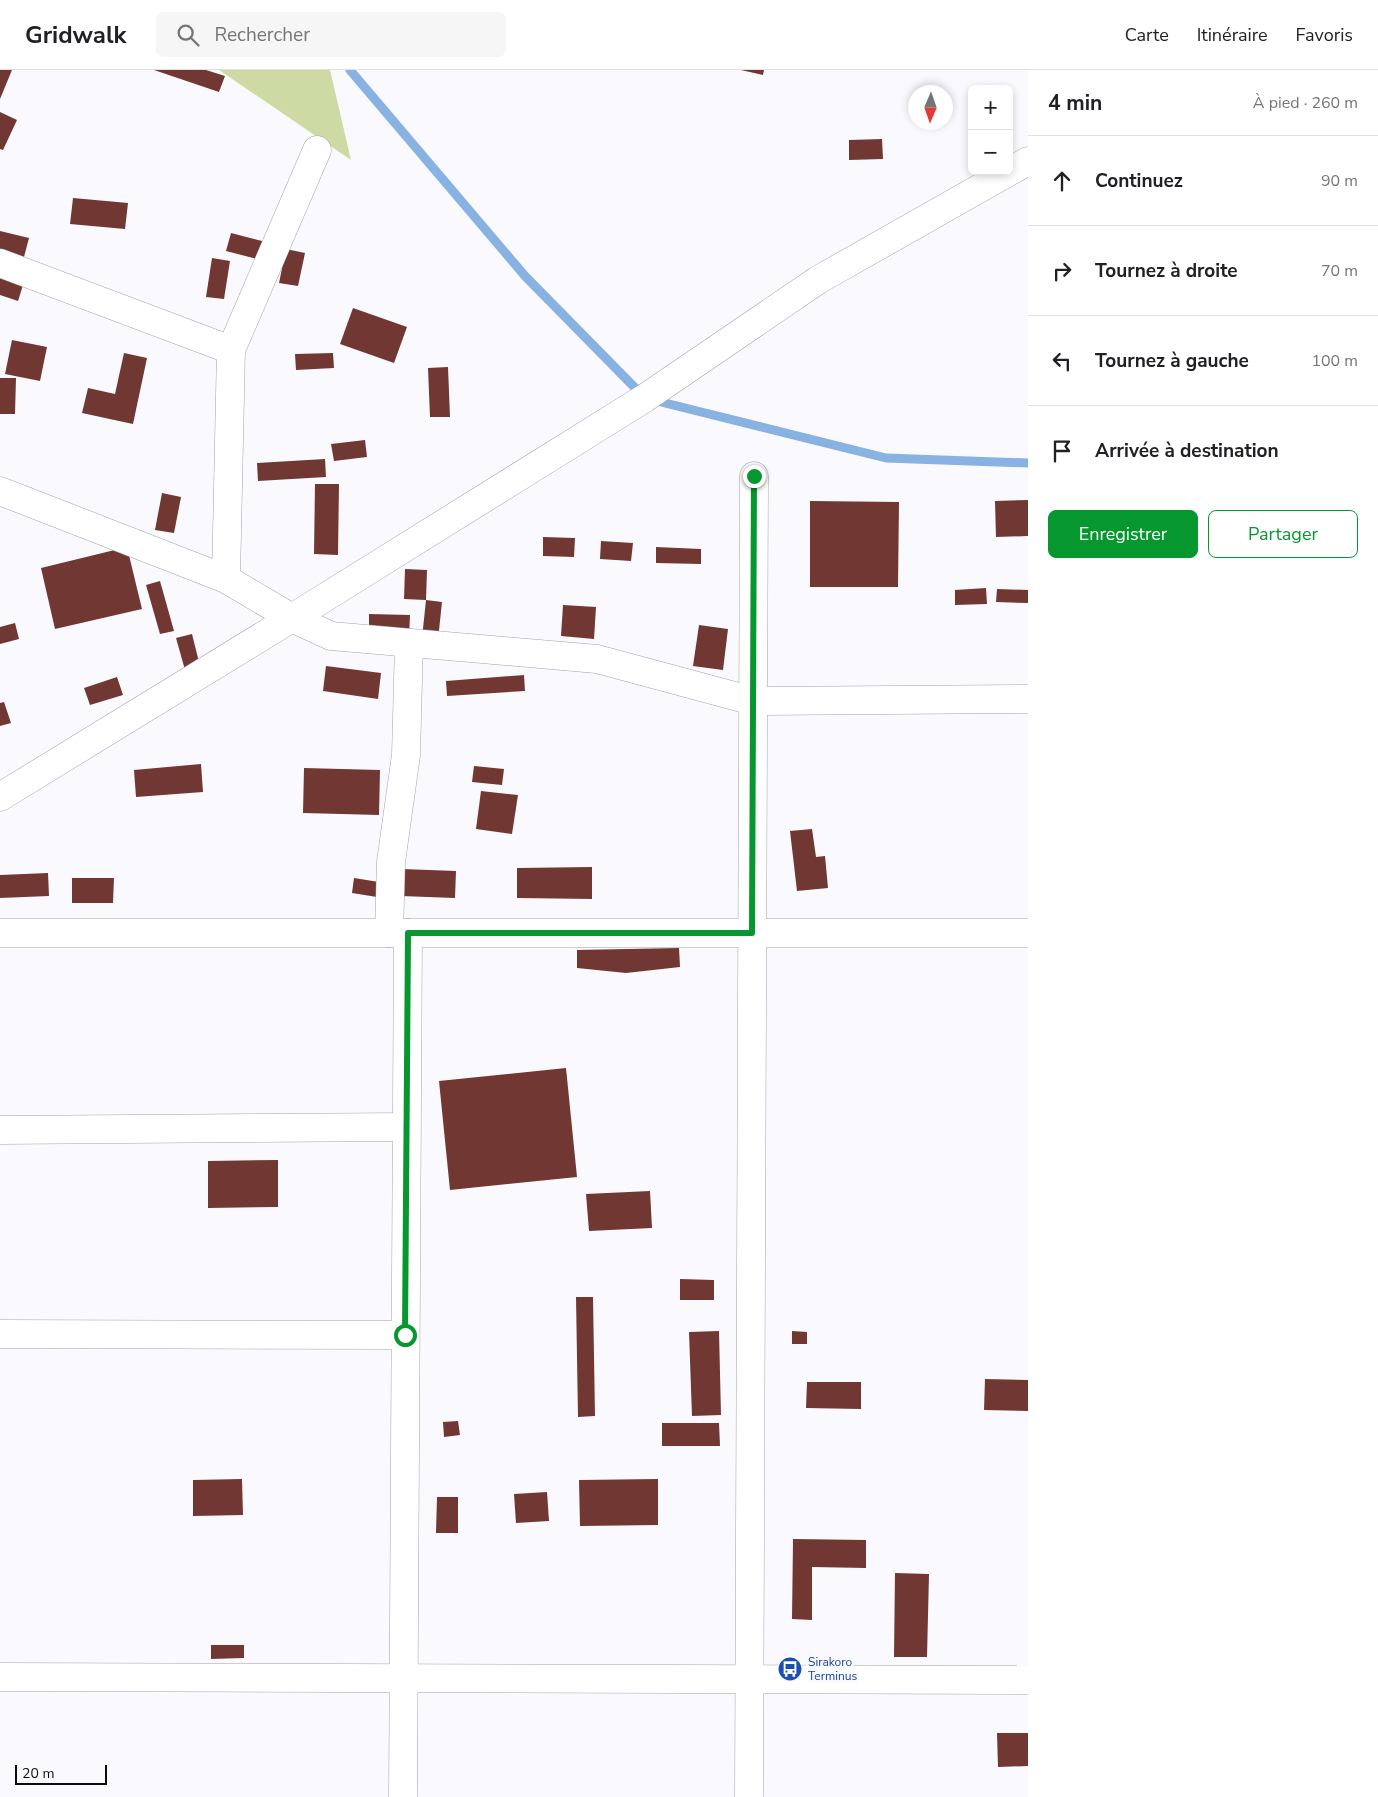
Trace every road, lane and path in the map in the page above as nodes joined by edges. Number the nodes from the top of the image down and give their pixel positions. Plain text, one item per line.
1 (317, 150) dead end
2 (1028, 161) edge
3 (0, 263) edge
4 (230, 350) junction
5 (754, 476) dead end
6 (8, 499) edge
7 (226, 579) junction
8 (292, 618) junction
9 (409, 643) junction
10 (1028, 699) edge
11 (753, 701) junction
12 (0, 797) edge
13 (0, 933) edge
14 (398, 933) junction
15 (752, 933) junction
16 (1028, 933) edge
17 (406, 1127) junction
18 (0, 1130) edge
19 (0, 1334) edge
20 (405, 1335) junction
21 (0, 1677) edge
22 (404, 1678) junction
23 (749, 1680) junction
24 (1028, 1680) edge
25 (403, 1797) edge
26 (749, 1797) edge

1 - 4 street
2 - 8 street
3 - 4 street
4 - 7 street
5 - 11 street
6 - 7 street
7 - 8 street
8 - 9 street
8 - 12 street
9 - 11 street
9 - 14 street
10 - 11 street
11 - 15 street
13 - 14 street
14 - 15 street
14 - 17 street
15 - 16 street
15 - 23 street
17 - 18 street
17 - 20 street
19 - 20 street
20 - 22 street
21 - 22 street
22 - 23 street
22 - 25 street
23 - 24 street
23 - 26 street

